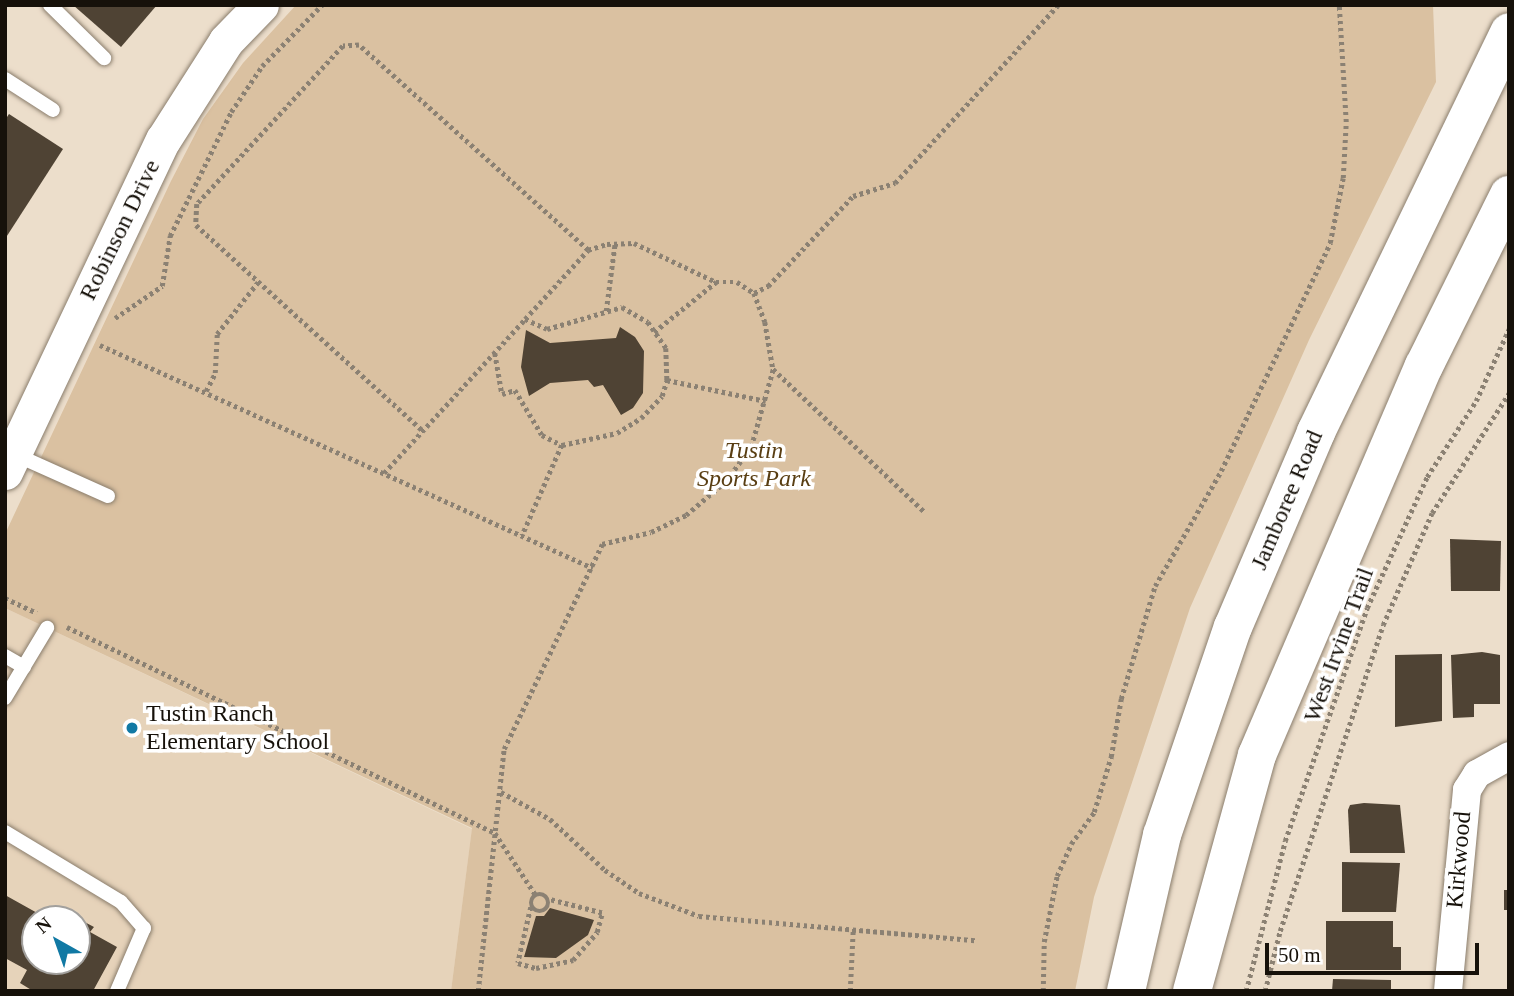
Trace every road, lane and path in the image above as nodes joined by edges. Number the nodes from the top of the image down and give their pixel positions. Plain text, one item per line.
1 (50, 5) edge
2 (261, 5) edge
3 (322, 5) edge
4 (1058, 5) edge
5 (1339, 5) edge
6 (1509, 32) edge
7 (104, 58) dead end
8 (5, 79) edge
9 (53, 110) dead end
10 (1509, 195) edge
11 (615, 243) junction
12 (588, 250) junction
13 (258, 282) junction
14 (716, 282) junction
15 (754, 293) junction
16 (606, 311) junction
17 (525, 319) junction
18 (111, 326) dead end
19 (1509, 330) edge
20 (654, 332) junction
21 (105, 336) dead end
22 (85, 339) junction
23 (495, 352) junction
24 (773, 369) junction
25 (667, 380) junction
26 (206, 391) junction
27 (1509, 393) edge
28 (766, 401) junction
29 (423, 431) junction
30 (562, 445) junction
31 (10, 463) edge
32 (384, 473) junction
33 (108, 496) dead end
34 (925, 512) dead end
35 (522, 536) junction
36 (593, 568) junction
37 (5, 598) edge
38 (40, 614) dead end
39 (64, 626) dead end
40 (47, 628) dead end
41 (5, 656) edge
42 (24, 667) junction
43 (5, 698) edge
44 (1509, 756) edge
45 (500, 792) junction
46 (5, 832) edge
47 (495, 834) junction
48 (535, 894) junction
49 (548, 899) junction
50 (531, 907) junction
51 (853, 930) junction
52 (975, 940) dead end
53 (117, 991) edge
54 (478, 991) edge
55 (850, 991) edge
56 (1043, 991) edge
57 (1126, 991) edge
58 (1192, 991) edge
59 (1246, 991) edge
60 (1265, 991) edge
61 (1448, 991) edge

1 - 7 lane
2 - 22 street, Robinson Drive
3 - 18 path
4 - 15 path
5 - 56 path
6 - 57 main road, Jamboree Road
8 - 9 lane
10 - 58 main road
11 - 12 path
11 - 14 path
11 - 16 path
12 - 13 path
12 - 17 path
13 - 26 path
13 - 29 path
14 - 15 path
14 - 20 path
15 - 24 path
16 - 17 path
16 - 20 path
17 - 23 path
19 - 59 path, West Irvine Trail
20 - 25 path
21 - 22 path
22 - 26 path
22 - 31 street, Robinson Drive
23 - 29 path
23 - 30 path
24 - 28 path
24 - 34 path
25 - 28 path
25 - 30 path
26 - 32 path
27 - 60 path, West Irvine Trail
28 - 36 path
29 - 32 path
30 - 35 path
31 - 33 lane
32 - 35 path
35 - 36 path
36 - 45 path
37 - 38 path
39 - 47 path
40 - 42 lane
41 - 42 lane
42 - 43 lane
44 - 61 street, Kirkwood
45 - 47 path
45 - 51 path
46 - 53 lane
47 - 48 path
47 - 54 path
48 - 49 path
48 - 50 path
49 - 50 path
49 - 50 path
51 - 52 path
51 - 55 path

